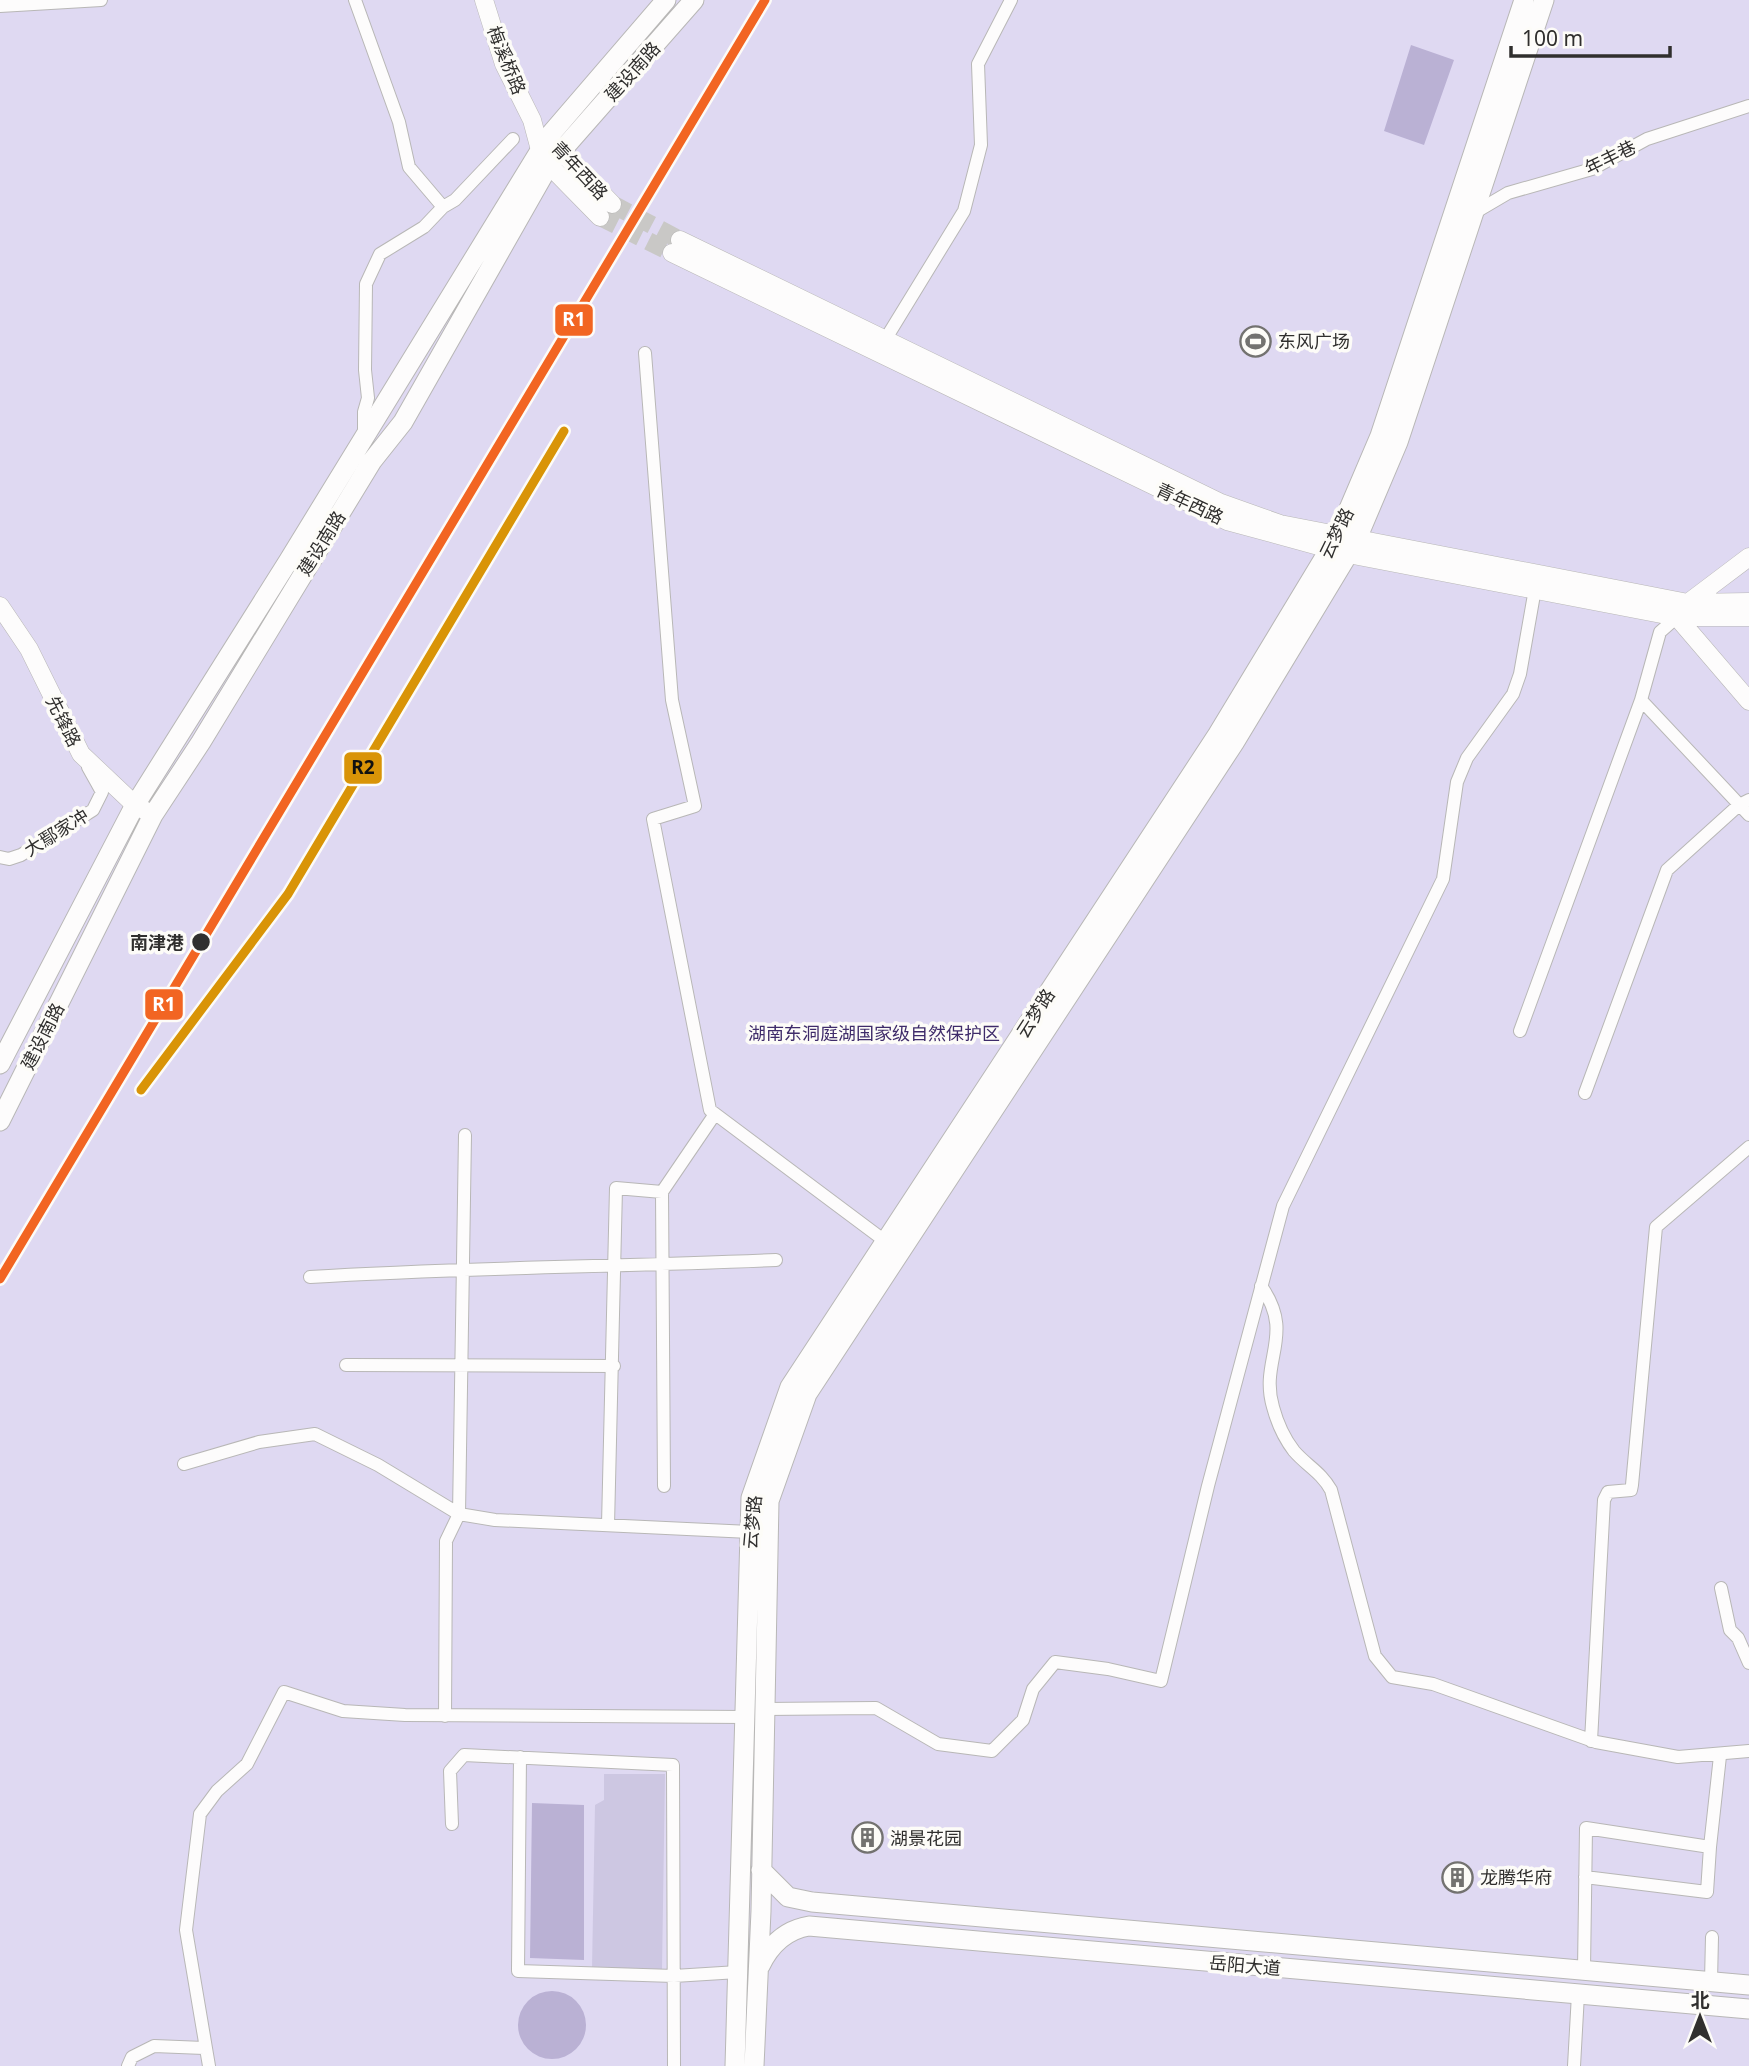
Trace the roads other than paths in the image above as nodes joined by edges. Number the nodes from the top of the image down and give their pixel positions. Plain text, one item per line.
1 (100, 0) edge
2 (355, 0) edge
3 (484, 0) edge
4 (666, 0) edge
5 (694, 0) edge
6 (1011, 0) edge
7 (1524, 0) edge
8 (1544, 0) edge
9 (0, 6) edge
10 (1749, 106) edge
11 (532, 120) joint
12 (513, 139) dead end
13 (549, 151) junction
14 (443, 207) junction
15 (606, 210) tunnel mouth
16 (1474, 213) junction
17 (884, 340) junction
18 (645, 353) dead end
19 (364, 438) junction
20 (1343, 545) junction
21 (1749, 557) edge
22 (1535, 589) junction
23 (1749, 602) edge
24 (0, 606) edge
25 (1682, 610) junction
26 (1749, 617) edge
27 (1641, 700) junction
28 (1749, 701) edge
29 (81, 754) junction
30 (1744, 802) edge
31 (135, 805) junction
32 (153, 815) junction
33 (1749, 815) edge
34 (0, 857) edge
35 (1520, 1031) dead end
36 (0, 1064) edge
37 (1586, 1093) dead end
38 (715, 1114) junction
39 (0, 1121) edge
40 (465, 1135) dead end
41 (1749, 1147) edge
42 (662, 1192) junction
43 (885, 1241) junction
44 (776, 1260) dead end
45 (663, 1265) junction
46 (464, 1268) junction
47 (615, 1268) junction
48 (310, 1277) dead end
49 (1261, 1286) junction
50 (463, 1363) junction
51 (346, 1365) dead end
52 (614, 1366) junction
53 (184, 1464) dead end
54 (664, 1486) dead end
55 (459, 1514) junction
56 (608, 1525) junction
57 (750, 1532) junction
58 (1721, 1588) dead end
59 (1749, 1663) edge
60 (764, 1709) junction
61 (445, 1716) junction
62 (745, 1717) junction
63 (1591, 1741) junction
64 (1749, 1751) edge
65 (1720, 1756) junction
66 (520, 1757) junction
67 (452, 1824) dead end
68 (1710, 1847) junction
69 (761, 1870) junction
70 (1585, 1877) junction
71 (1712, 1902) dead end
72 (1712, 1937) dead end
73 (759, 1967) junction
74 (1584, 1969) junction
75 (738, 1972) junction
76 (674, 1976) junction
77 (1712, 1981) junction
78 (1749, 1986) edge
79 (1578, 1994) junction
80 (1749, 2009) edge
81 (204, 2048) junction
82 (128, 2066) edge
83 (209, 2066) edge
84 (674, 2066) edge
85 (735, 2066) edge
86 (754, 2066) edge
87 (1574, 2066) edge

1 - 9 street
2 - 14 street
3 - 11 main road, 梅溪桥路
4 - 13 main road, 建设南路
5 - 13 main road, 建设南路
6 - 17 street
7 - 20 main road, 云梦路
8 - 16 main road
10 - 16 street, 年丰巷
11 - 13 main road, 青年西路
12 - 14 street
13 - 15 main road, 青年西路
13 - 19 main road, 建设南路
13 - 32 main road, 建设南路
14 - 19 street
16 - 20 main road
17 - 20 main road, 青年西路
17 - 20 main road, 青年西路
18 - 38 street
19 - 31 main road, 建设南路
20 - 22 main road, 青年西路
20 - 25 main road, 青年西路
20 - 43 main road, 云梦路
20 - 60 main road
21 - 25 main road
22 - 25 main road, 青年西路
22 - 49 street
23 - 25 main road, 青年西路
24 - 29 main road, 先锋路
25 - 26 main road, 青年西路
25 - 27 street
25 - 28 main road
27 - 30 street
27 - 35 street
29 - 31 main road, 先锋路
29 - 34 street, 大鄢家冲
30 - 33 street
30 - 37 street
31 - 32 main road, 先锋路
31 - 36 main road, 建设南路
32 - 39 main road, 建设南路
38 - 42 street
38 - 43 street
40 - 46 street
41 - 63 street
42 - 45 street
42 - 47 street
43 - 57 main road, 云梦路
44 - 45 street
45 - 47 street
45 - 54 street
46 - 47 street
46 - 48 street
46 - 50 street
47 - 52 street
49 - 60 street
49 - 63 street
50 - 51 street
50 - 52 street
50 - 55 street
52 - 56 street
53 - 55 street
55 - 56 street
55 - 61 street
56 - 57 street
57 - 62 main road, 云梦路
58 - 59 street
60 - 69 main road
61 - 62 street
61 - 81 street
62 - 75 main road, 云梦路
63 - 65 street
64 - 65 street
65 - 68 street
65 - 71 street
66 - 67 street
66 - 76 street
66 - 76 street
68 - 70 street
68 - 70 street
69 - 73 main road
69 - 74 main road, 岳阳大道
70 - 74 street
72 - 77 street
73 - 79 main road, 岳阳大道
73 - 86 main road
74 - 77 main road, 岳阳大道
75 - 76 street
75 - 85 main road, 云梦路
76 - 84 street
77 - 78 main road, 岳阳大道
79 - 80 main road, 岳阳大道
79 - 87 street
81 - 82 street
81 - 83 street

